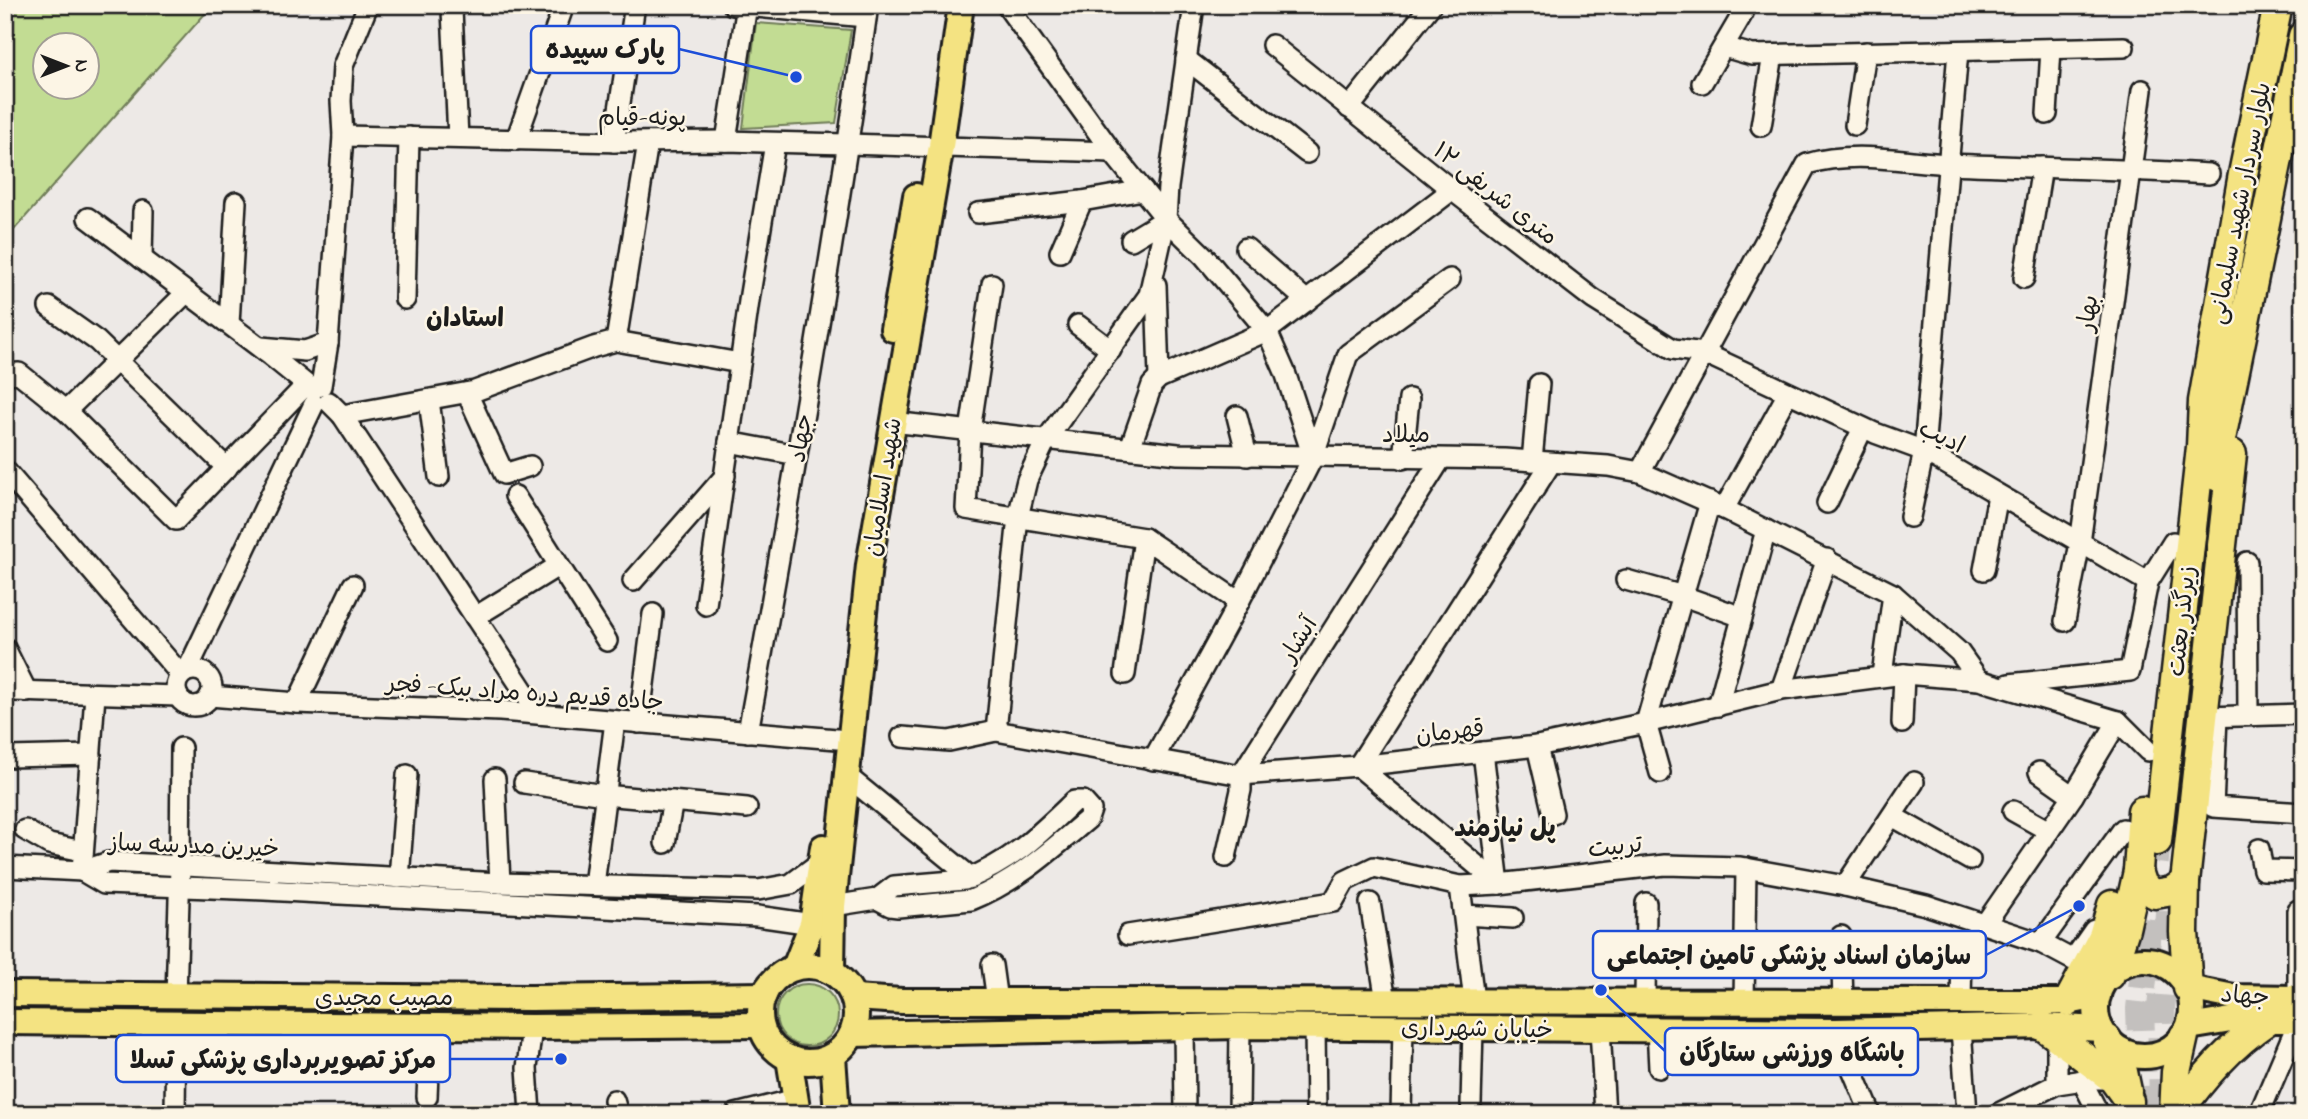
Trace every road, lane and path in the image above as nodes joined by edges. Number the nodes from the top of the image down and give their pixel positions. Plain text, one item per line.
1 (368, 5) edge
2 (564, 5) edge
3 (635, 5) edge
4 (948, 5) edge
5 (961, 5) edge
6 (1194, 5) edge
7 (1432, 5) edge
8 (2278, 5) edge
9 (742, 6) edge
10 (1011, 7) edge
11 (453, 10) dead end
12 (867, 11) edge
13 (1744, 13) dead end
14 (2303, 36) edge
15 (1272, 45) dead end
16 (1724, 47) junction
17 (2123, 47) dead end
18 (2051, 49) junction
19 (1958, 51) junction
20 (1866, 52) junction
21 (1773, 55) junction
22 (1186, 59) junction
23 (2266, 62) junction
24 (2296, 70) junction
25 (1702, 83) dead end
26 (2142, 90) dead end
27 (1349, 108) junction
28 (2048, 114) dead end
29 (1855, 125) dead end
30 (1761, 126) dead end
31 (343, 136) junction
32 (409, 137) junction
33 (458, 138) junction
34 (516, 140) junction
35 (726, 141) junction
36 (614, 142) junction
37 (648, 142) junction
38 (775, 143) junction
39 (848, 144) junction
40 (933, 146) junction
41 (1112, 152) junction
42 (1307, 153) dead end
43 (1949, 164) junction
44 (2042, 167) junction
45 (2132, 169) junction
46 (2209, 174) dead end
47 (1143, 190) junction
48 (1451, 190) junction
49 (1082, 201) junction
50 (236, 202) dead end
51 (143, 211) dead end
52 (978, 213) dead end
53 (88, 218) dead end
54 (1166, 219) junction
55 (1131, 240) dead end
56 (1246, 248) dead end
57 (1060, 252) dead end
58 (142, 258) junction
59 (1156, 266) junction
60 (2024, 278) dead end
61 (1450, 279) dead end
62 (992, 284) dead end
63 (187, 292) junction
64 (405, 299) dead end
65 (1307, 301) junction
66 (49, 307) dead end
67 (229, 324) junction
68 (1078, 325) dead end
69 (1267, 331) junction
70 (616, 341) junction
71 (328, 342) junction
72 (260, 347) junction
73 (1111, 350) junction
74 (1704, 353) junction
75 (117, 361) junction
76 (740, 363) junction
77 (5, 374) edge
78 (1158, 379) junction
79 (1539, 384) dead end
80 (467, 393) junction
81 (1788, 393) junction
82 (321, 397) junction
83 (1409, 399) dead end
84 (429, 400) junction
85 (2216, 403) junction
86 (66, 411) junction
87 (1237, 416) dead end
88 (892, 422) junction
89 (1863, 428) junction
90 (970, 431) junction
91 (1046, 440) junction
92 (729, 442) junction
93 (1130, 448) junction
94 (1924, 451) junction
95 (797, 455) junction
96 (1247, 456) junction
97 (1313, 457) junction
98 (1403, 459) junction
99 (1441, 459) junction
100 (1541, 462) junction
101 (530, 466) dead end
102 (227, 468) junction
103 (5, 470) edge
104 (1640, 472) junction
105 (724, 476) junction
106 (439, 477) dead end
107 (1998, 495) junction
108 (515, 496) dead end
109 (1827, 503) dead end
110 (1717, 506) junction
111 (1018, 517) junction
112 (1910, 517) dead end
113 (1766, 530) junction
114 (1144, 538) junction
115 (2173, 542) junction
116 (2080, 543) junction
117 (1827, 559) junction
118 (2247, 562) dead end
119 (558, 566) junction
120 (1984, 570) dead end
121 (1626, 580) dead end
122 (634, 581) dead end
123 (2148, 582) junction
124 (353, 586) dead end
125 (1893, 594) junction
126 (1683, 596) junction
127 (1239, 602) junction
128 (706, 605) dead end
129 (653, 614) dead end
130 (475, 617) junction
131 (1742, 617) junction
132 (2065, 621) dead end
133 (607, 640) dead end
134 (5, 648) edge
135 (184, 673) junction
136 (1125, 674) dead end
137 (1904, 674) junction
138 (1882, 676) junction
139 (1979, 680) junction
140 (2001, 685) junction
141 (5, 689) edge
142 (1781, 690) junction
143 (27, 692) junction
144 (95, 695) junction
145 (178, 696) junction
146 (210, 696) junction
147 (297, 703) junction
148 (1718, 706) junction
149 (539, 714) junction
150 (2303, 714) edge
151 (2248, 715) junction
152 (2209, 717) junction
153 (615, 721) junction
154 (2118, 721) junction
155 (639, 723) junction
156 (1646, 723) junction
157 (1902, 723) dead end
158 (996, 731) junction
159 (748, 732) junction
160 (902, 737) dead end
161 (837, 739) junction
162 (1536, 746) junction
163 (181, 748) dead end
164 (2148, 751) junction
165 (1483, 752) junction
166 (91, 755) junction
167 (9, 757) dead end
168 (1153, 760) junction
169 (1358, 766) junction
170 (2039, 772) dead end
171 (1660, 773) dead end
172 (407, 775) dead end
173 (1241, 775) junction
174 (848, 776) junction
175 (495, 779) dead end
176 (1914, 782) dead end
177 (524, 783) dead end
178 (604, 795) junction
179 (2073, 796) junction
180 (673, 801) junction
181 (747, 808) dead end
182 (2013, 811) dead end
183 (2303, 813) edge
184 (1553, 814) dead end
185 (1892, 816) junction
186 (24, 830) dead end
187 (2049, 831) junction
188 (665, 843) dead end
189 (2146, 847) junction
190 (2259, 849) dead end
191 (83, 850) junction
192 (1226, 856) dead end
193 (1970, 860) dead end
194 (822, 861) junction
195 (5, 867) edge
196 (180, 867) junction
197 (1746, 868) junction
198 (82, 871) junction
199 (2303, 871) edge
200 (399, 878) junction
201 (972, 878) junction
202 (2185, 882) junction
203 (500, 883) junction
204 (1499, 884) junction
205 (594, 885) junction
206 (1460, 886) junction
207 (1845, 886) junction
208 (179, 888) junction
209 (758, 890) junction
210 (877, 899) junction
211 (1370, 903) dead end
212 (1646, 903) dead end
213 (2113, 904) junction
214 (833, 906) junction
215 (2298, 910) dead end
216 (1464, 915) junction
217 (757, 916) junction
218 (1513, 918) dead end
219 (813, 924) junction
220 (1985, 924) junction
221 (1128, 935) dead end
222 (1841, 936) dead end
223 (2041, 943) junction
224 (1962, 951) dead end
225 (992, 965) dead end
226 (795, 967) junction
227 (832, 971) junction
228 (2104, 985) junction
229 (2188, 988) junction
230 (5, 994) edge
231 (764, 995) junction
232 (176, 996) junction
233 (854, 998) junction
234 (997, 1001) junction
235 (1386, 1001) junction
236 (1474, 1001) junction
237 (1645, 1002) junction
238 (1745, 1002) junction
239 (1843, 1002) junction
240 (1961, 1002) junction
241 (2068, 1002) junction
242 (2301, 1009) edge
243 (2268, 1020) junction
244 (5, 1022) edge
245 (176, 1024) junction
246 (761, 1025) junction
247 (430, 1026) junction
248 (1240, 1026) junction
249 (1315, 1026) junction
250 (532, 1027) junction
251 (1184, 1027) junction
252 (1403, 1027) junction
253 (1473, 1028) junction
254 (1961, 1028) junction
255 (1600, 1029) junction
256 (1657, 1030) junction
257 (2050, 1030) junction
258 (1836, 1031) junction
259 (2186, 1031) junction
260 (852, 1034) junction
261 (2104, 1034) junction
262 (833, 1055) junction
263 (789, 1058) junction
264 (1659, 1068) dead end
265 (2082, 1081) junction
266 (2057, 1084) junction
267 (427, 1097) dead end
268 (2130, 1102) edge
269 (1471, 1104) dead end
270 (797, 1106) edge
271 (2098, 1112) dead end
272 (176, 1114) edge
273 (530, 1114) edge
274 (736, 1114) edge
275 (837, 1114) edge
276 (1185, 1114) edge
277 (1239, 1114) edge
278 (1316, 1114) edge
279 (1401, 1114) edge
280 (1605, 1114) edge
281 (1871, 1114) edge
282 (1967, 1114) edge
283 (1997, 1114) edge
284 (2162, 1114) edge
285 (2175, 1114) edge
286 (2259, 1114) edge

1 - 31 street
2 - 34 street
3 - 36 street
4 - 40 main road, شهید اسلامیان
5 - 40 main road, شهید اسلامیان
6 - 22 street
7 - 27 street
8 - 23 highway, بلوار سردار شهید سلیمانی
9 - 12 street
9 - 35 street
10 - 41 street
11 - 33 street
12 - 39 street, جهاد
13 - 16 street
14 - 24 highway, بلوار سردار شهید سلیمانی
15 - 27 street, ۱۲ متری شریفی
16 - 21 street
16 - 25 street
17 - 18 street
18 - 19 street
18 - 28 street
19 - 20 street
19 - 43 street
20 - 21 street
20 - 29 street
21 - 30 street
22 - 42 street
22 - 54 street
23 - 24 highway
23 - 85 highway, بلوار سردار شهید سلیمانی
24 - 85 highway, بلوار سردار شهید سلیمانی
26 - 45 street, بهار
27 - 48 street, ۱۲ متری شریفی
31 - 32 street, پونه-قیام
31 - 71 street
32 - 33 street, پونه-قیام
32 - 64 street
33 - 34 street, پونه-قیام
34 - 36 street, پونه-قیام
35 - 37 street, پونه-قیام
35 - 38 street, پونه-قیام
36 - 37 street, پونه-قیام
37 - 70 street
38 - 39 street, پونه-قیام
38 - 76 street
39 - 40 street, پونه-قیام
39 - 95 street, جهاد
40 - 41 street, پونه-قیام
40 - 88 main road, شهید اسلامیان
40 - 161 main road, شهید اسلامیان
41 - 47 street
43 - 44 street
43 - 74 street
43 - 94 street
44 - 45 street
44 - 60 street
45 - 46 street
45 - 116 street, بهار
47 - 49 street
47 - 54 street
48 - 65 street
48 - 74 street, ۱۲ متری شریفی
49 - 52 street
49 - 57 street
50 - 67 street
51 - 58 street
53 - 58 street
54 - 55 street
54 - 59 street
54 - 69 street
56 - 65 street
58 - 63 street
59 - 73 street
59 - 78 street
61 - 97 street
62 - 90 street
63 - 67 street
63 - 75 street
65 - 69 street
66 - 75 street
67 - 72 street
68 - 73 street
69 - 78 street
69 - 97 street
70 - 76 street
70 - 80 street
71 - 72 street
71 - 82 street
72 - 82 street
73 - 91 street
74 - 81 street, ادیب
74 - 104 street
75 - 86 street
75 - 102 street
76 - 92 street
77 - 86 street
78 - 93 street
79 - 100 street
80 - 84 street
80 - 101 street
81 - 89 street, ادیب
81 - 110 street
82 - 84 street
82 - 102 street
82 - 130 street
82 - 135 street
83 - 98 street
84 - 106 street
85 - 115 highway
85 - 152 highway
85 - 189 highway, زیرگذر بعثت
86 - 102 street
87 - 96 street
88 - 90 street, میلاد
88 - 174 main road, شهید اسلامیان
89 - 94 street, ادیب
89 - 109 street
90 - 91 street, میلاد
90 - 111 street
91 - 93 street, میلاد
91 - 111 street
92 - 95 street
92 - 105 street
93 - 96 street, میلاد
94 - 107 street, ادیب
94 - 112 street
95 - 159 street, جهاد
96 - 97 street, میلاد
97 - 98 street, میلاد
97 - 127 street
98 - 99 street, میلاد
99 - 100 street, میلاد
99 - 173 street, آبشار
100 - 104 street, میلاد
100 - 169 street
103 - 135 street
104 - 110 street, میلاد
105 - 122 street
105 - 128 street
107 - 116 street, ادیب
107 - 120 street
108 - 119 street
110 - 113 street, میلاد
110 - 126 street
111 - 114 street
111 - 158 street
113 - 117 street, میلاد
113 - 131 street
114 - 127 street
114 - 136 street
115 - 123 street
115 - 164 highway
116 - 123 street, ادیب
116 - 132 street, بهار
117 - 125 street, میلاد
117 - 142 street
118 - 151 street
119 - 130 street
119 - 133 street
121 - 126 street
123 - 140 street
124 - 147 street
125 - 138 street
125 - 139 street, میلاد
126 - 131 street
126 - 156 street
127 - 168 street
129 - 155 street
130 - 149 street
131 - 148 street
134 - 143 street
135 - 145 street
135 - 146 street
137 - 138 street, قهرمان
137 - 139 street, قهرمان
137 - 157 street
138 - 142 street, قهرمان
139 - 140 street, قهرمان
140 - 154 street
141 - 143 street
142 - 148 street, قهرمان
143 - 144 street
144 - 145 street
144 - 166 street
145 - 146 street
146 - 147 street, جاده قدیم دره مراد بیک- فجر
147 - 149 street, جاده قدیم دره مراد بیک- فجر
148 - 156 street, قهرمان
149 - 153 street, جاده قدیم دره مراد بیک- فجر
150 - 151 street
151 - 152 street
152 - 183 street
152 - 202 highway
153 - 155 street, جاده قدیم دره مراد بیک- فجر
153 - 178 street
154 - 164 street
154 - 179 street
155 - 159 street, جاده قدیم دره مراد بیک- فجر
156 - 162 street, قهرمان
156 - 171 street
158 - 160 street, قهرمان
158 - 168 street, قهرمان
159 - 161 street, جاده قدیم دره مراد بیک- فجر
161 - 194 main road, شهید اسلامیان
162 - 165 street, قهرمان
162 - 184 street
163 - 196 street
164 - 189 highway
165 - 169 street, قهرمان
165 - 204 street
166 - 167 street
166 - 191 street
168 - 173 street, قهرمان
169 - 173 street, قهرمان
169 - 204 street
170 - 179 street
172 - 200 street
173 - 192 street, آبشار
174 - 201 street
174 - 214 main road, شهید اسلامیان
175 - 203 street
176 - 185 street
177 - 178 street
178 - 180 street
178 - 205 street
179 - 187 street
180 - 181 street
180 - 188 street
182 - 187 street
185 - 193 street
185 - 207 street
186 - 191 street
187 - 220 street
189 - 202 highway
189 - 213 highway
189 - 223 street
189 - 228 highway
190 - 199 street
191 - 198 street
194 - 209 street, خیرین مدرسه ساز
194 - 219 main road, شهید اسلامیان
195 - 198 street
196 - 198 street, خیرین مدرسه ساز
196 - 200 street, خیرین مدرسه ساز
196 - 208 street
197 - 204 street, تربیت
197 - 207 street, تربیت
197 - 238 street
198 - 208 street, خیرین مدرسه ساز
200 - 203 street, خیرین مدرسه ساز
201 - 210 street
201 - 210 street
202 - 229 highway
203 - 205 street, خیرین مدرسه ساز
204 - 206 street, تربیت
205 - 209 street, خیرین مدرسه ساز
206 - 216 street
206 - 221 street, تربیت
207 - 220 street, تربیت
208 - 217 street, خیرین مدرسه ساز
208 - 232 street
209 - 217 street
210 - 214 street
211 - 235 street
212 - 237 street
213 - 223 street, تربیت
213 - 241 highway
214 - 227 main road, شهید اسلامیان
215 - 242 street
216 - 218 street
216 - 236 street
217 - 219 street, خیرین مدرسه ساز
219 - 226 main road, شهید اسلامیان
220 - 223 street, تربیت
222 - 239 street
224 - 240 street
225 - 234 street
226 - 227 main road
226 - 231 main road
227 - 233 main road
228 - 229 main road
228 - 241 main road, خیابان شهرداری
228 - 261 main road
229 - 242 main road, جهاد
229 - 259 main road
230 - 232 main road, مصیب مجیدی
231 - 232 main road, مصیب مجیدی
231 - 246 main road
233 - 234 main road, خیابان شهرداری
233 - 260 main road
234 - 235 main road, خیابان شهرداری
235 - 236 main road, خیابان شهرداری
236 - 237 main road, خیابان شهرداری
237 - 238 main road, خیابان شهرداری
238 - 239 main road, خیابان شهرداری
239 - 240 main road, خیابان شهرداری
240 - 241 main road, خیابان شهرداری
242 - 243 main road, جهاد
242 - 286 street
243 - 259 main road, جهاد
243 - 285 highway
244 - 245 main road, مصیب مجیدی
245 - 247 main road, مصیب مجیدی
245 - 272 street
246 - 250 main road, مصیب مجیدی
246 - 263 main road
247 - 250 main road, مصیب مجیدی
247 - 267 street
248 - 249 main road, خیابان شهرداری
248 - 251 main road, خیابان شهرداری
248 - 277 street
249 - 252 main road, خیابان شهرداری
249 - 278 street
250 - 273 street
251 - 260 main road, خیابان شهرداری
251 - 276 street
252 - 253 main road, خیابان شهرداری
252 - 279 street
253 - 255 main road, خیابان شهرداری
253 - 269 street
254 - 257 main road, خیابان شهرداری
254 - 258 main road, خیابان شهرداری
254 - 282 street
255 - 256 main road, خیابان شهرداری
255 - 280 street
256 - 258 main road, خیابان شهرداری
256 - 264 street
257 - 261 main road, خیابان شهرداری
257 - 266 street
257 - 268 highway
258 - 281 street
259 - 261 main road
259 - 285 highway
260 - 262 main road
261 - 268 highway
262 - 263 main road
262 - 275 main road
263 - 270 main road
265 - 266 street
265 - 268 street
265 - 271 street
266 - 283 street
268 - 284 highway
270 - 274 street

